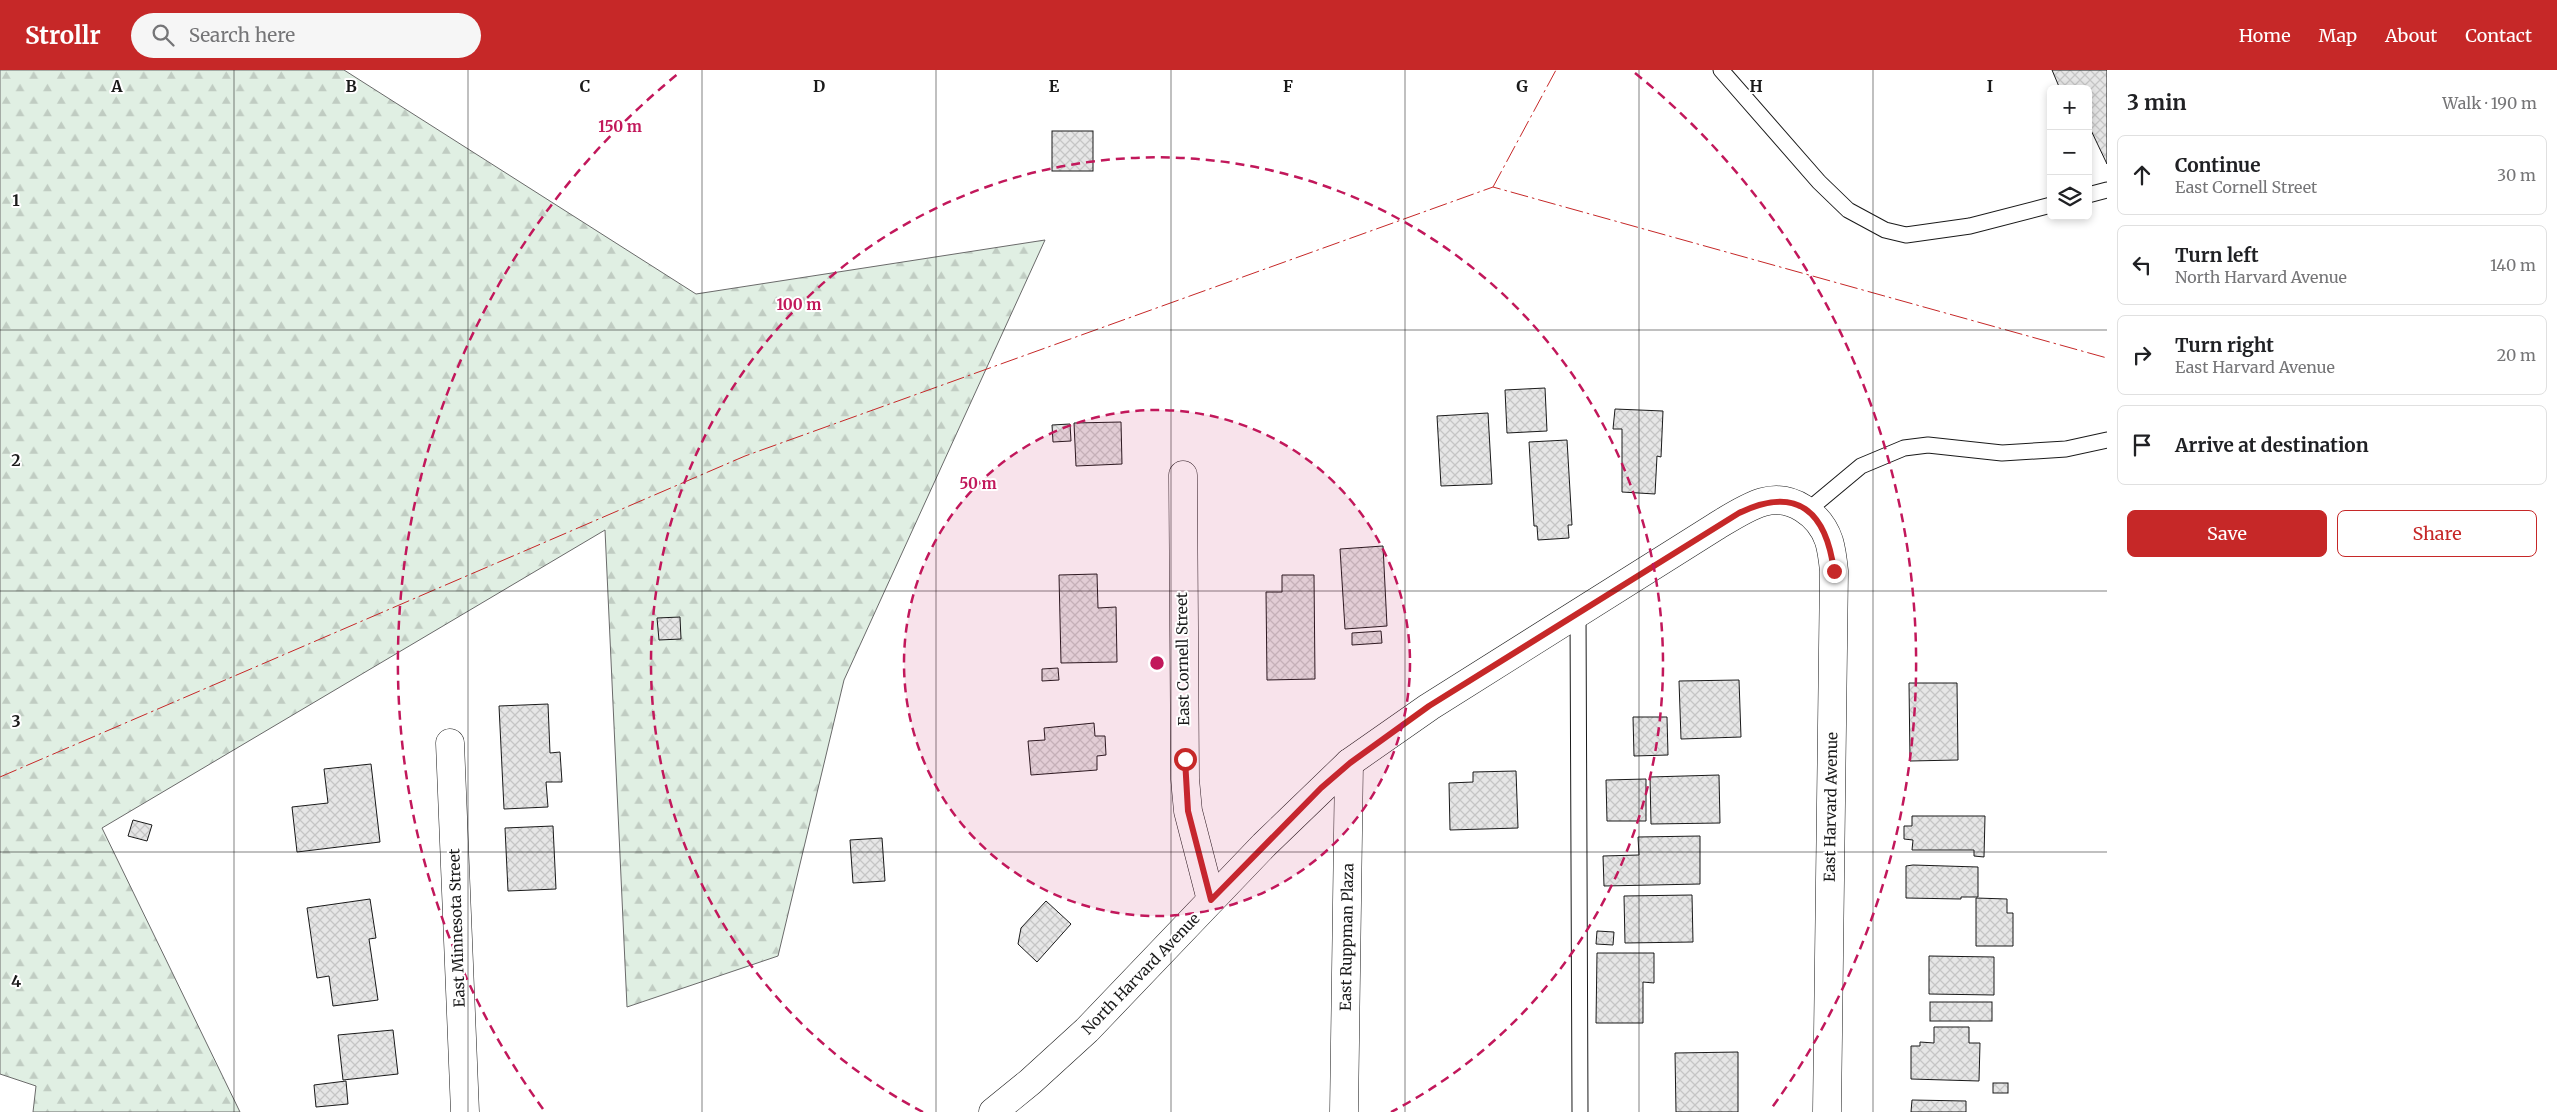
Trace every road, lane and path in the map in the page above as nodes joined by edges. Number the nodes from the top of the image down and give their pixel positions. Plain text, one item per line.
1 (1721, 70) edge
2 (2107, 190) edge
3 (2092, 194) edge
4 (2047, 206) edge
5 (2107, 440) edge
6 (1183, 475) dead end
7 (1807, 511) junction
8 (1578, 612) junction
9 (450, 743) dead end
10 (1350, 763) junction
11 (1211, 900) junction
12 (1580, 1111) edge
13 (465, 1112) edge
14 (993, 1112) edge
15 (1344, 1112) edge
16 (1828, 1112) edge

1 - 4 lane
2 - 3 lane
5 - 7 lane
6 - 11 street, East Cornell Street
7 - 8 street, North Harvard Avenue
7 - 16 street, East Harvard Avenue
8 - 10 street, North Harvard Avenue
8 - 12 lane
9 - 13 street, East Minnesota Street
10 - 11 street, North Harvard Avenue
10 - 15 street, East Ruppman Plaza
11 - 14 street, North Harvard Avenue

